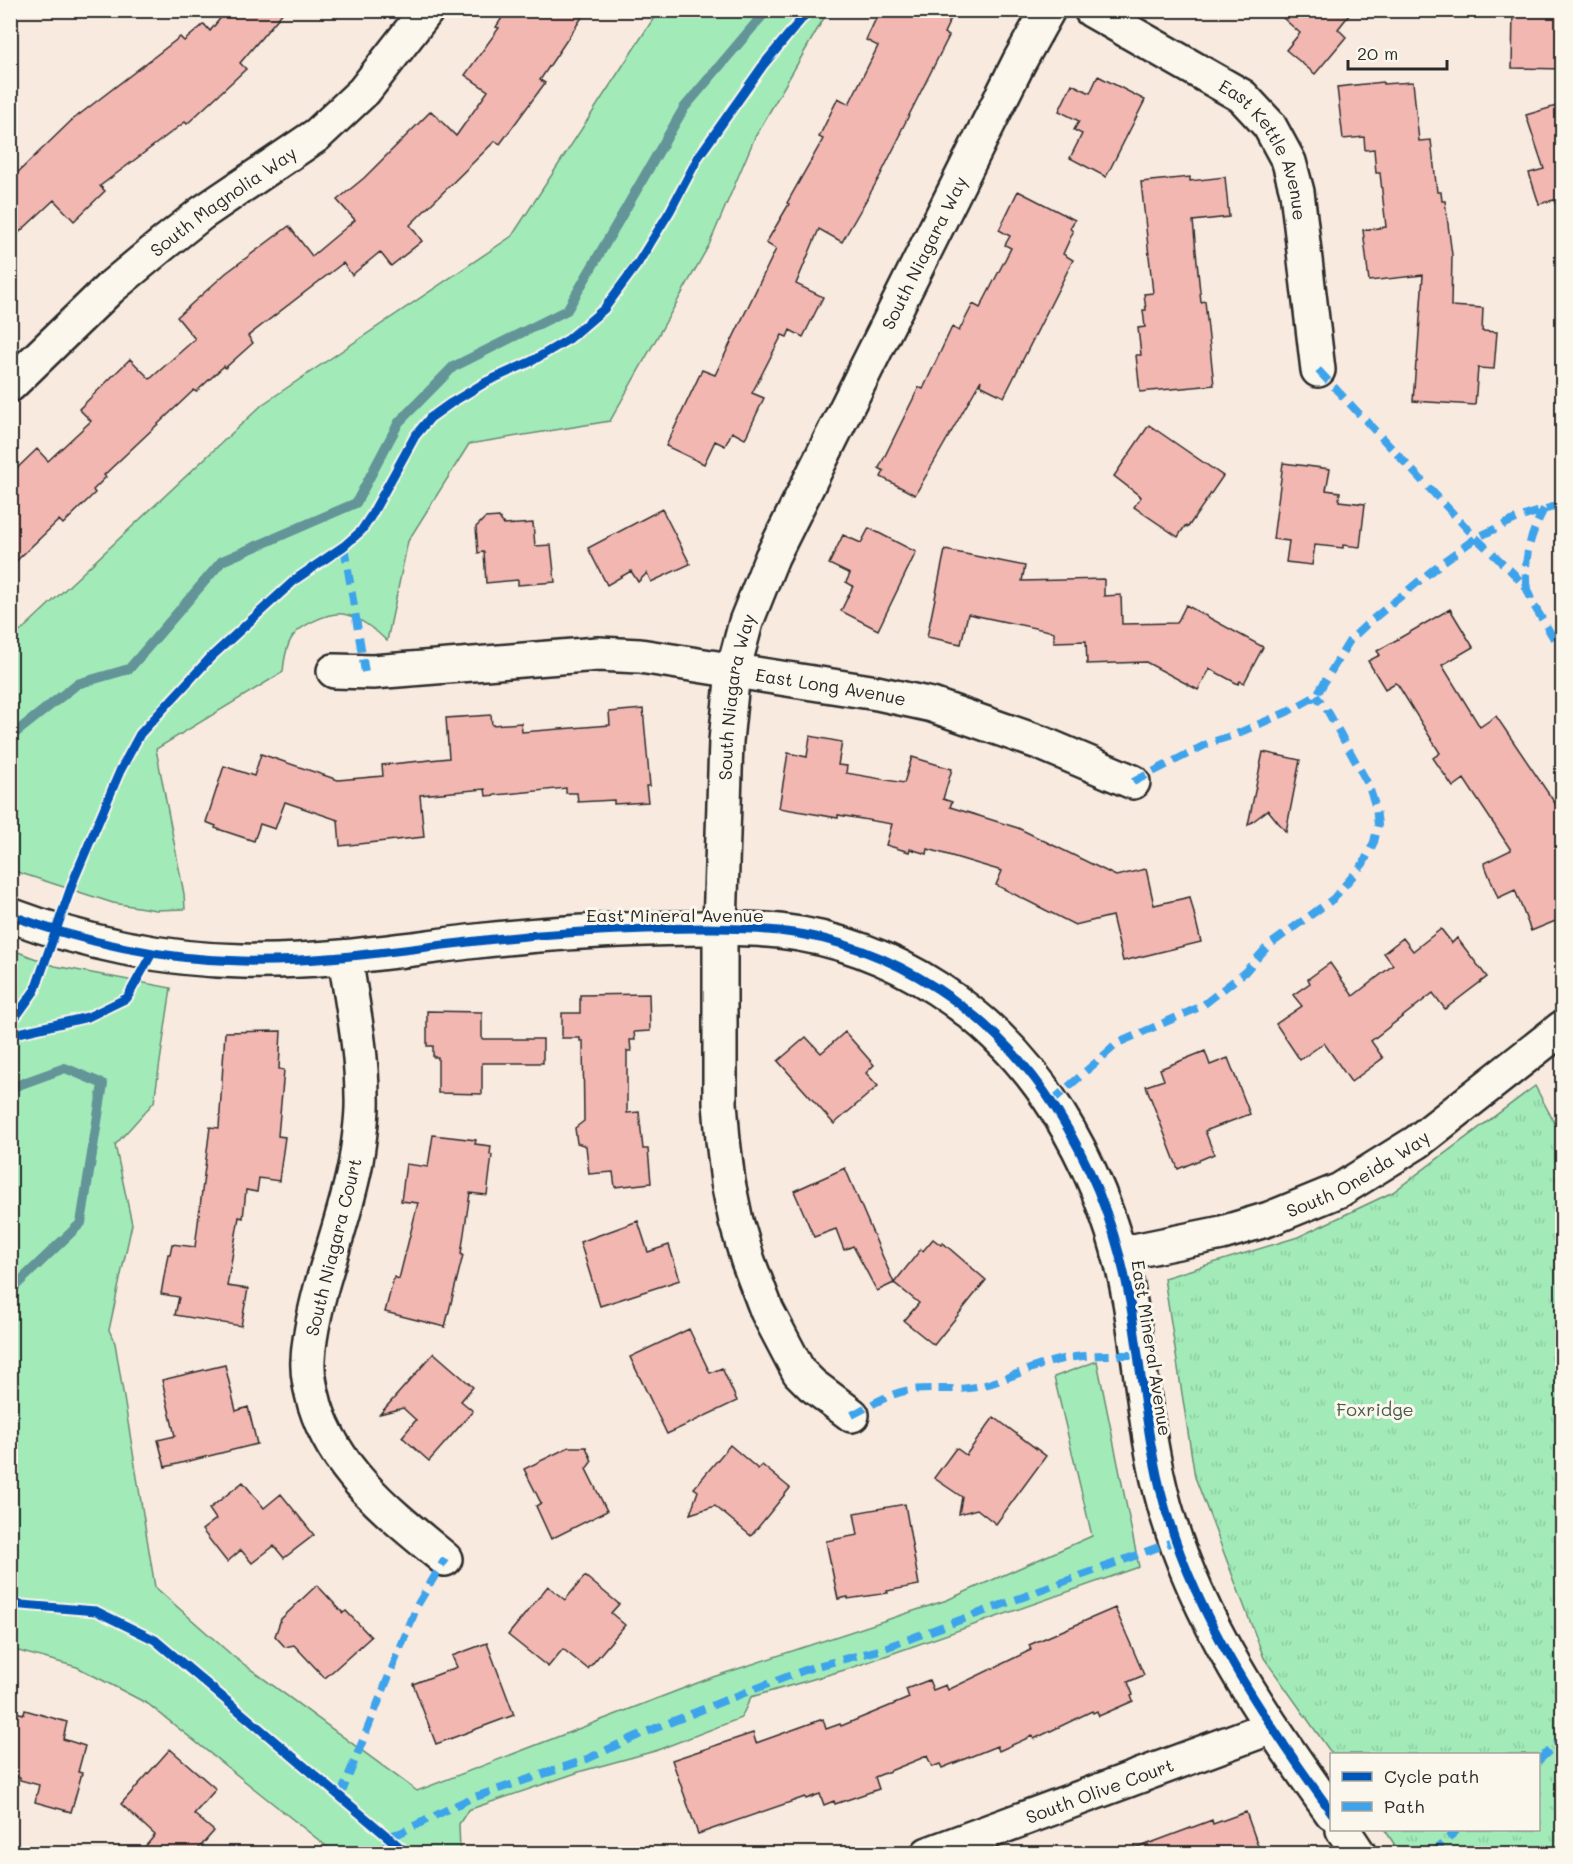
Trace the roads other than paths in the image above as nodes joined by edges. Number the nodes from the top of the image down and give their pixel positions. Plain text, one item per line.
1 (427, 10) edge
2 (1048, 10) edge
3 (1091, 10) edge
4 (1318, 370) dead end
5 (10, 385) edge
6 (334, 671) dead end
7 (733, 671) junction
8 (1132, 782) dead end
9 (10, 915) edge
10 (720, 927) junction
11 (345, 957) junction
12 (1563, 1029) edge
13 (1119, 1254) junction
14 (852, 1415) dead end
15 (445, 1559) dead end
16 (1272, 1727) junction
17 (1330, 1810) edge
18 (1344, 1831) edge
19 (928, 1854) edge
20 (1359, 1854) edge

1 - 5 street, South Magnolia Way
2 - 7 street, South Niagara Way
3 - 4 street, East Kettle Avenue
6 - 7 street, East Long Avenue
7 - 8 street, East Long Avenue
7 - 10 street, South Niagara Way
9 - 11 street, East Mineral Avenue
10 - 11 street, East Mineral Avenue
10 - 13 street, East Mineral Avenue
10 - 14 street, South Niagara Way
11 - 15 street, South Niagara Court
12 - 13 street, South Oneida Way
13 - 16 street, East Mineral Avenue
16 - 17 street, East Mineral Avenue
16 - 19 street, South Olive Court
18 - 20 street

